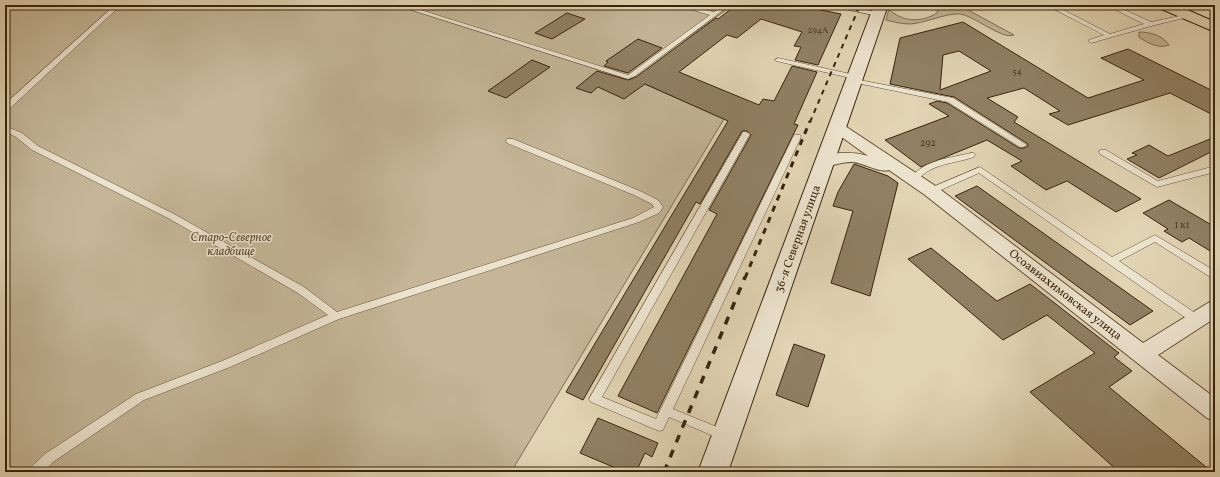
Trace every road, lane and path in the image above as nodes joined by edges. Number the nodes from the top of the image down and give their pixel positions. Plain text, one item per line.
1 (118, 5) edge
2 (399, 5) edge
3 (679, 5) edge
4 (727, 5) edge
5 (829, 5) edge
6 (1049, 5) edge
7 (1109, 5) edge
8 (1164, 5) edge
9 (880, 10) edge
10 (714, 14) junction
11 (1189, 16) junction
12 (1150, 24) junction
13 (1215, 27) edge
14 (1110, 36) junction
15 (1091, 41) dead end
16 (778, 60) dead end
17 (855, 79) junction
18 (5, 108) edge
19 (837, 126) junction
20 (5, 128) edge
21 (746, 134) dead end
22 (797, 137) dead end
23 (510, 141) dead end
24 (1023, 144) dead end
25 (1102, 152) dead end
26 (971, 155) dead end
27 (825, 162) junction
28 (1215, 169) edge
29 (914, 179) junction
30 (931, 191) junction
31 (1112, 261) junction
32 (1215, 276) edge
33 (1215, 308) edge
34 (336, 316) junction
35 (1197, 320) junction
36 (1142, 354) junction
37 (666, 411) junction
38 (1215, 411) edge
39 (726, 436) junction
40 (34, 472) edge
41 (713, 472) edge

1 - 18 lane
2 - 10 lane
3 - 10 lane
4 - 10 lane
5 - 9 lane
6 - 14 lane
7 - 12 lane
8 - 11 main road
9 - 17 main road, 36-я Северная улица
11 - 12 lane
11 - 13 main road
12 - 14 lane
14 - 15 lane
16 - 17 lane
17 - 19 main road, 36-я Северная улица
17 - 24 lane
19 - 27 main road, 36-я Северная улица
19 - 29 street, Осоавиахимовская улица
20 - 34 lane
21 - 37 lane
22 - 37 lane
23 - 34 lane
25 - 28 lane
26 - 29 lane
27 - 29 street, Осоавиахимовская улица
27 - 39 main road, 36-я Северная улица
29 - 30 street, Осоавиахимовская улица
30 - 31 lane
30 - 36 street, Осоавиахимовская улица
31 - 32 lane
31 - 35 lane
33 - 35 street
34 - 40 lane
35 - 36 street
36 - 38 street, Осоавиахимовская улица
37 - 39 lane
39 - 41 main road, 36-я Северная улица

